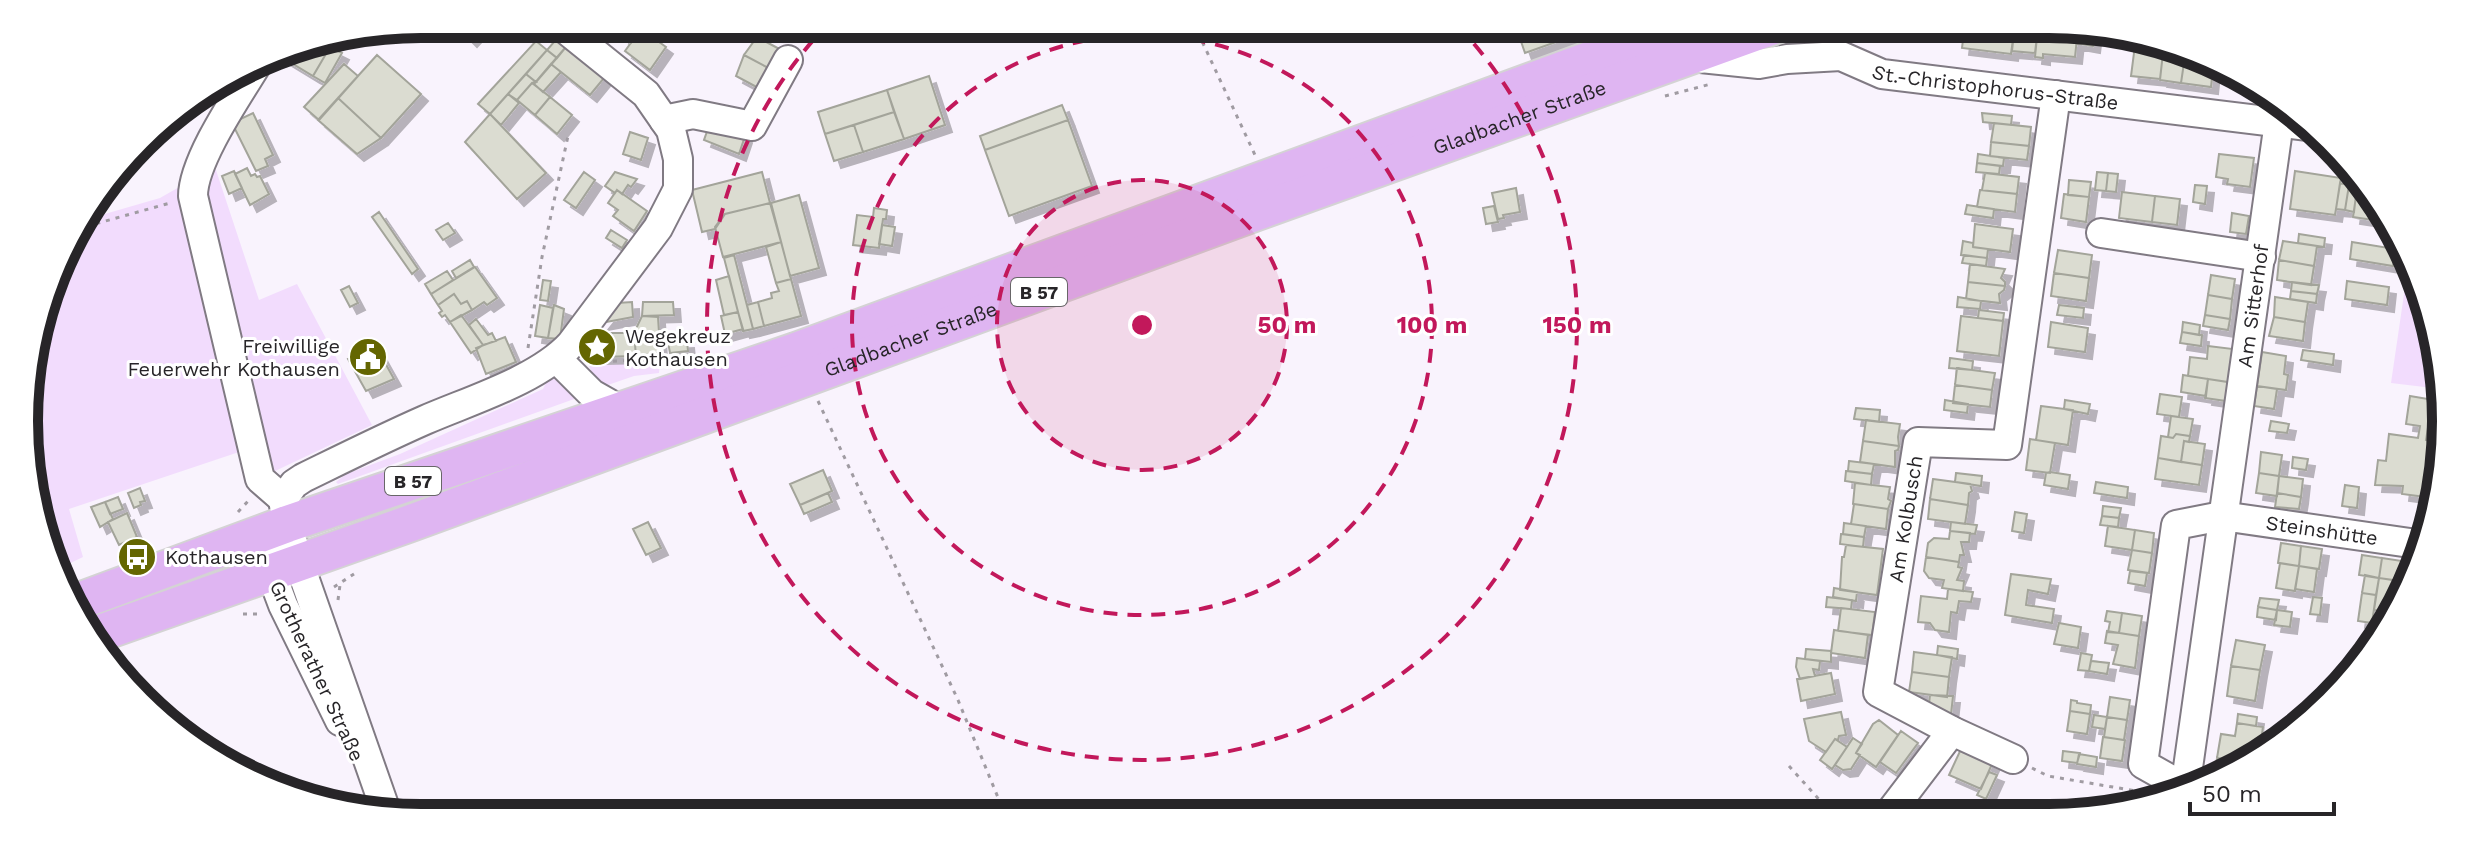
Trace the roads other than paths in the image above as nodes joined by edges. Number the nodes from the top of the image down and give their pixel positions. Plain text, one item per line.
1 (576, 38) edge
2 (1687, 40) edge
3 (788, 60) dead end
4 (249, 79) edge
5 (2056, 95) junction
6 (2272, 110) edge
7 (2276, 113) edge
8 (664, 120) junction
9 (2101, 233) dead end
10 (2261, 257) junction
11 (557, 359) junction
12 (622, 411) junction
13 (278, 502) junction
14 (2222, 516) junction
15 (2412, 543) edge
16 (285, 568) junction
17 (82, 599) edge
18 (102, 632) edge
19 (1952, 731) junction
20 (2013, 759) road end
21 (2185, 779) edge
22 (2175, 783) edge
23 (381, 802) edge
24 (1896, 804) edge

1 - 8 street
2 - 5 street, St.-Christophorus-Straße
2 - 12 main road, Gladbacher Straße / B 57
2 - 16 main road, Gladbacher Straße / B 57
3 - 8 street
4 - 13 street
5 - 6 street, St.-Christophorus-Straße
5 - 19 street, Am Kolbusch
7 - 10 street, Am Sitterhof
8 - 11 street
9 - 10 street
10 - 14 street, Am Sitterhof
11 - 12 street
11 - 13 street
12 - 13 main road, Gladbacher Straße / B 57
13 - 16 street, Grotherather Straße
13 - 17 main road, Gladbacher Straße / B 57
14 - 15 street, Steinshütte
14 - 21 street, Am Sitterhof
14 - 22 street, Am Sitterhof
16 - 18 main road, Gladbacher Straße / B 57
16 - 23 street, Grotherather Straße
19 - 20 street, Am Kolbusch
19 - 24 street

